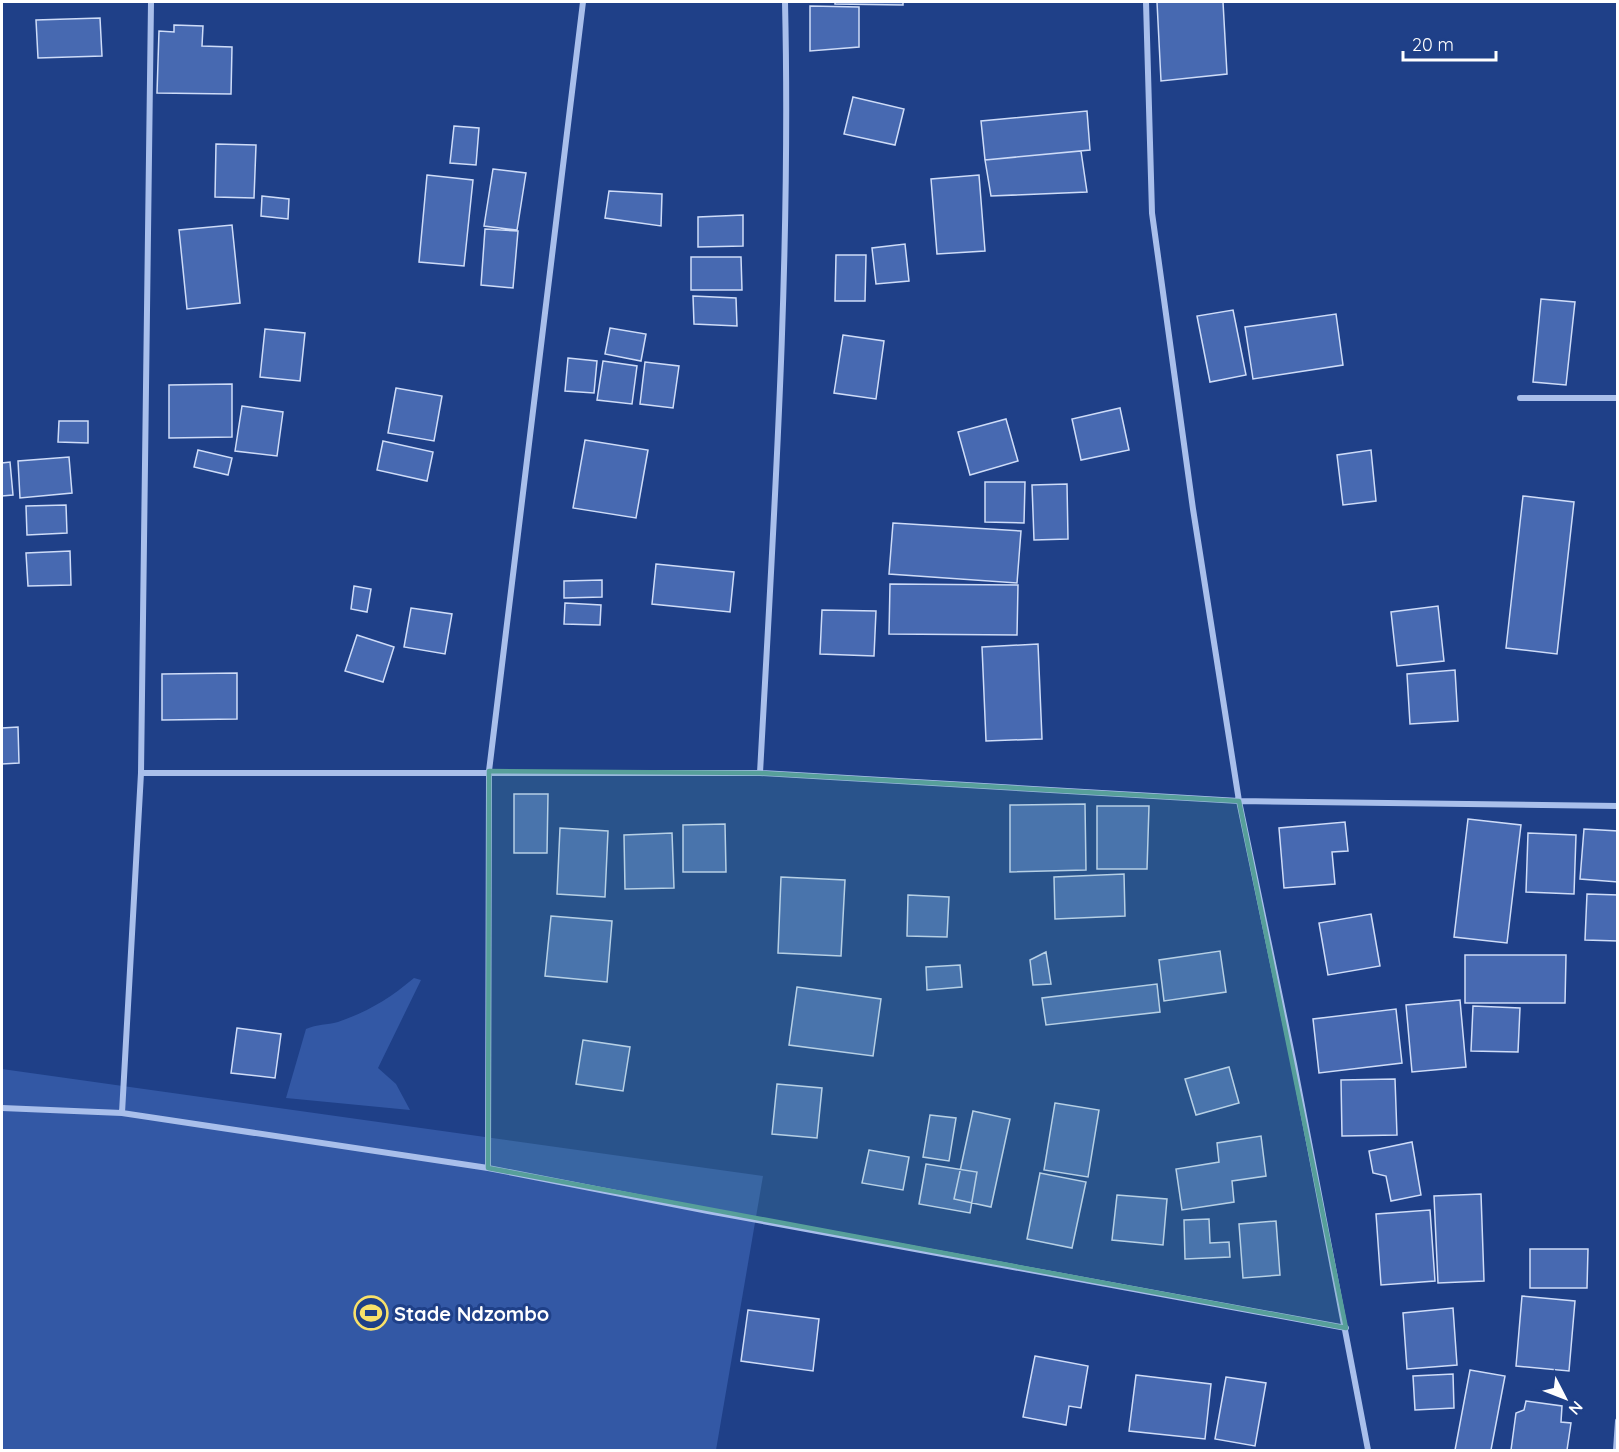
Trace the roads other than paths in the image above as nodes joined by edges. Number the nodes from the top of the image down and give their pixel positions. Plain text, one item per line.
1 (151, 2) edge
2 (583, 2) edge
3 (785, 2) edge
4 (1146, 2) edge
5 (1520, 398) dead end
6 (1617, 398) edge
7 (489, 771) junction
8 (141, 773) junction
9 (759, 773) junction
10 (1239, 801) junction
11 (1617, 806) edge
12 (2, 1108) edge
13 (122, 1113) junction
14 (488, 1168) junction
15 (1346, 1328) junction
16 (1617, 1421) edge
17 (1368, 1450) edge
18 (1616, 1450) edge

1 - 8 street
2 - 7 street
3 - 9 street
4 - 10 street
5 - 6 street
7 - 8 street
7 - 9 street
7 - 14 street
8 - 13 street
9 - 10 street
10 - 11 street
10 - 15 street
12 - 13 street
13 - 14 street
14 - 15 street
15 - 17 street
16 - 18 street

